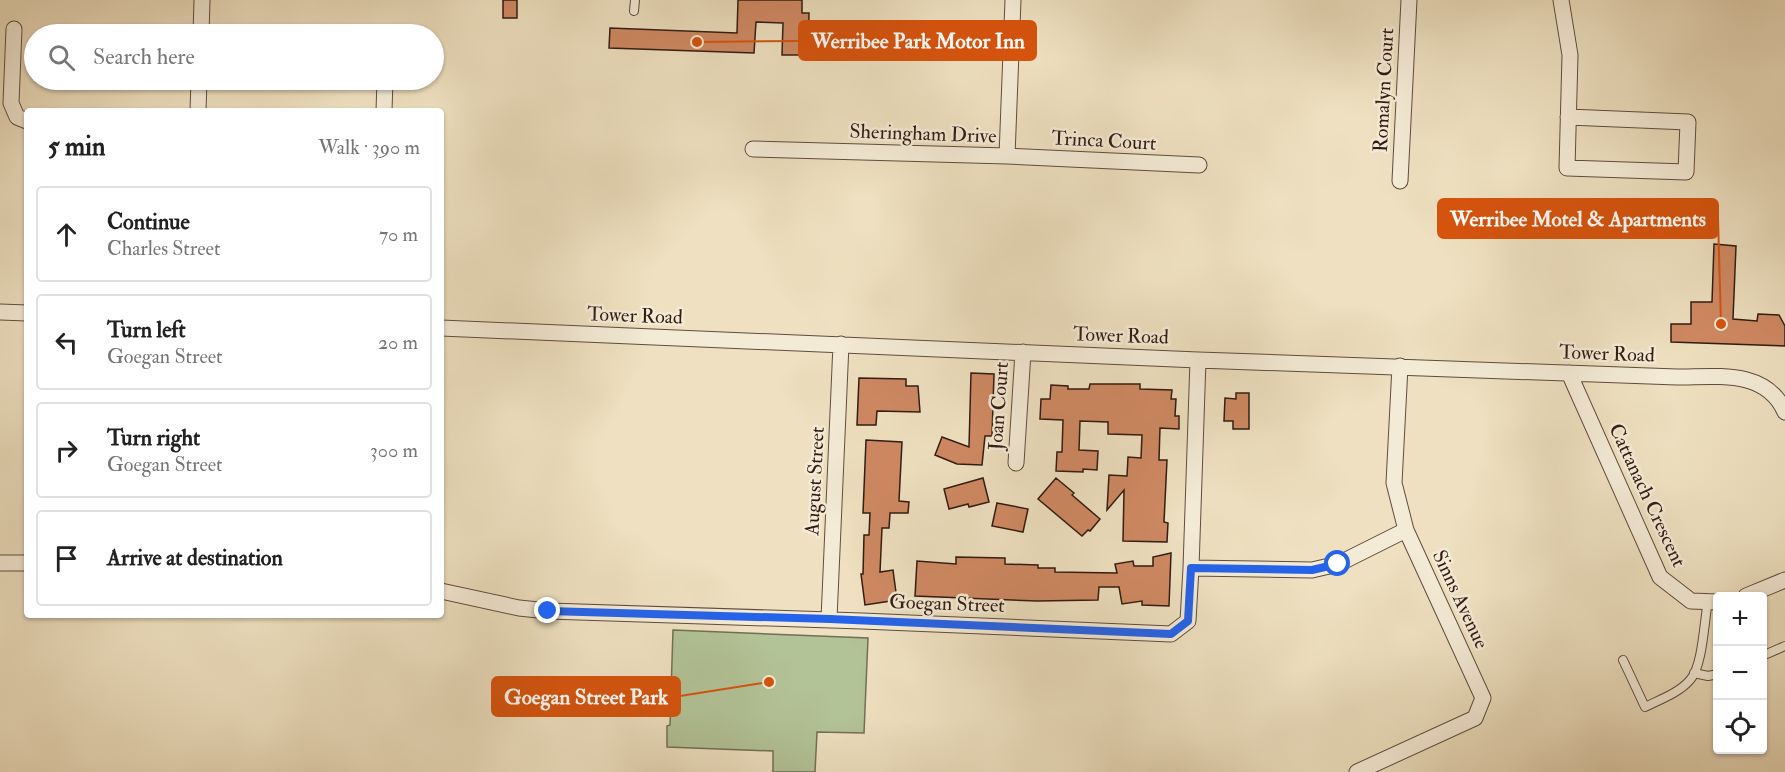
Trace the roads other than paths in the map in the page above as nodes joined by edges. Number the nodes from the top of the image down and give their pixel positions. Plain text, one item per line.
1 (202, 0) edge
2 (634, 0) edge
3 (1013, 0) edge
4 (1409, 0) edge
5 (1561, 0) edge
6 (634, 11) dead end
7 (201, 24) edge
8 (14, 29) dead end
9 (199, 90) edge
10 (385, 90) edge
11 (198, 108) edge
12 (384, 108) edge
13 (1568, 117) junction
14 (24, 120) edge
15 (753, 149) dead end
16 (1007, 156) junction
17 (1199, 165) dead end
18 (1400, 181) dead end
19 (0, 312) edge
20 (24, 313) edge
21 (444, 328) edge
22 (842, 344) junction
23 (1023, 352) junction
24 (1198, 360) junction
25 (1400, 366) junction
26 (1569, 373) junction
27 (1785, 412) edge
28 (1016, 463) dead end
29 (1406, 530) junction
30 (0, 563) edge
31 (24, 563) edge
32 (1191, 568) junction
33 (1785, 579) edge
34 (444, 592) edge
35 (1757, 592) edge
36 (1712, 602) edge
37 (830, 619) junction
38 (1785, 646) edge
39 (1767, 654) edge
40 (1623, 660) dead end
41 (1694, 673) junction
42 (1713, 675) edge
43 (1357, 772) edge

1 - 7 street
2 - 6 lane
3 - 16 street, Sheringham Drive
4 - 18 street, Romalyn Court
5 - 13 street
8 - 14 street
9 - 11 street
10 - 12 street
13 - 13 street
15 - 16 street, Sheringham Drive
16 - 17 street, Trinca Court
19 - 20 street
21 - 22 street, Tower Road
22 - 23 street, Tower Road
22 - 37 street, August Street
23 - 24 street, Tower Road
23 - 28 street, Joan Court
24 - 25 street, Tower Road
24 - 32 street, Goegan Street
25 - 26 street, Tower Road
25 - 29 street, Sinns Avenue
26 - 27 street, Tower Road
26 - 36 street, Cattanach Crescent
29 - 32 street
29 - 43 street, Sinns Avenue
30 - 31 street
32 - 37 street, Goegan Street
33 - 35 street
34 - 37 street, Goegan Street
36 - 41 lane
38 - 39 lane
40 - 41 lane
41 - 42 lane

